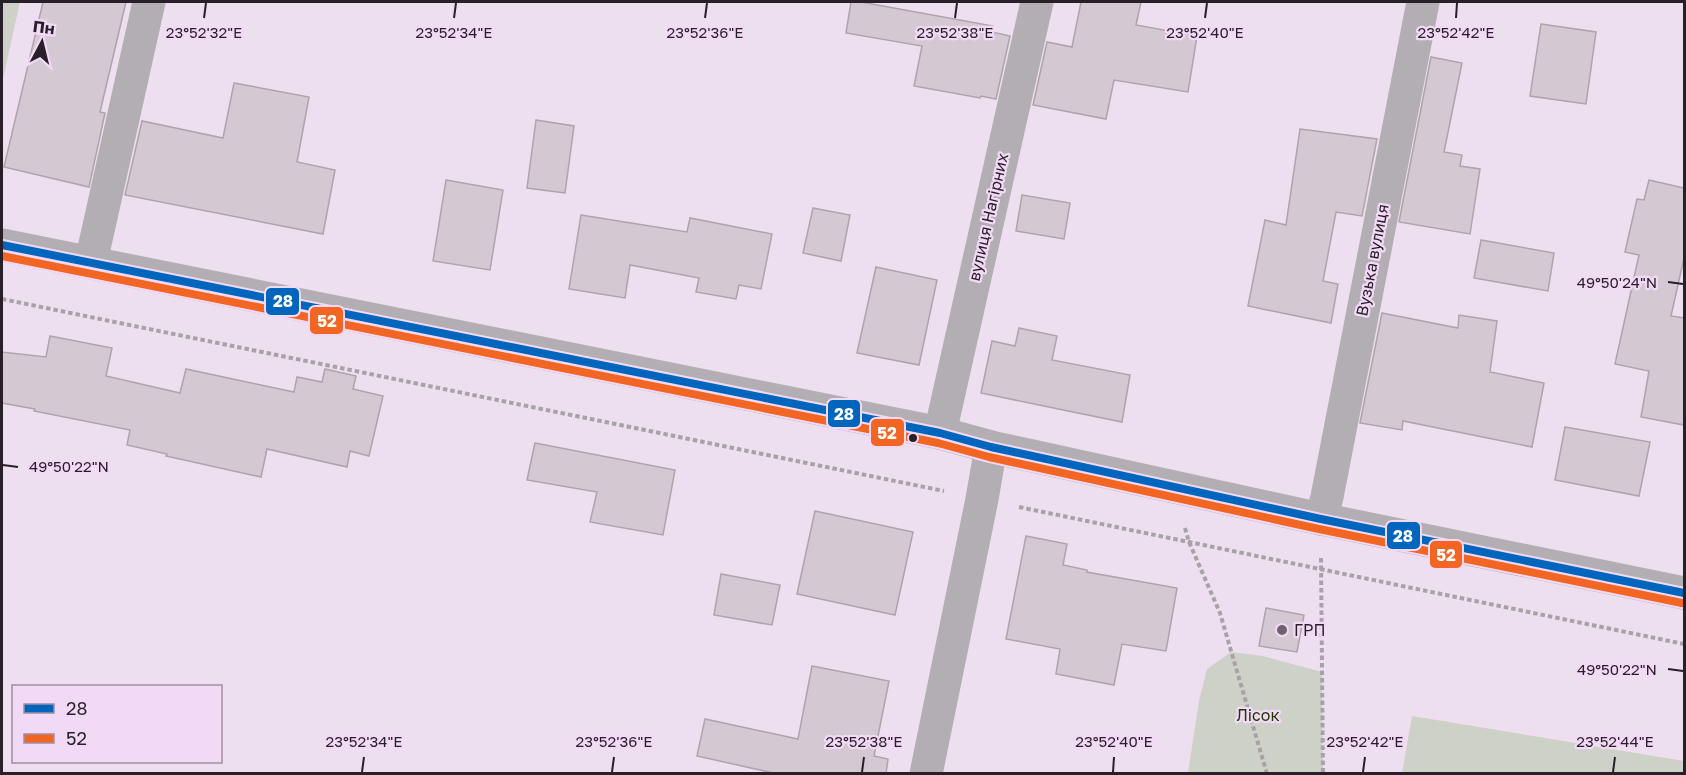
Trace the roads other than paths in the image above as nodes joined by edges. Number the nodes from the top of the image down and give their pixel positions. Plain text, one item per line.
1 (149, 2) edge
2 (1037, 2) edge
3 (1423, 2) edge
4 (2, 245) edge
5 (91, 262) junction
6 (940, 433) junction
7 (991, 447) junction
8 (1321, 519) junction
9 (1684, 592) edge
10 (926, 774) edge

1 - 5 street
2 - 6 street, вулиця Нагірних
3 - 8 street, Вузька вулиця
4 - 5 street
5 - 6 street
6 - 7 street
7 - 8 street
7 - 10 street
8 - 9 street

